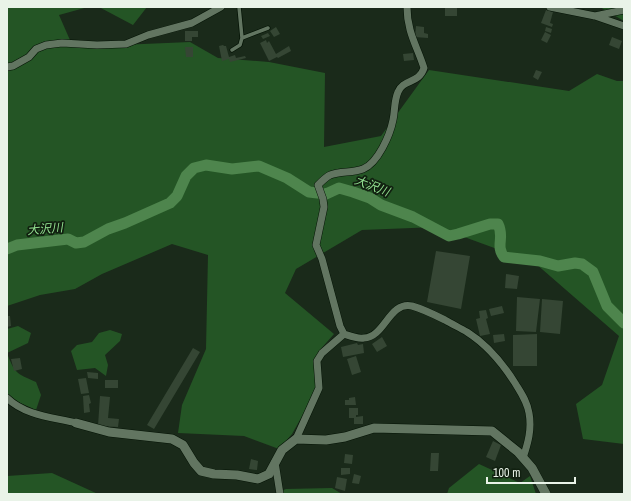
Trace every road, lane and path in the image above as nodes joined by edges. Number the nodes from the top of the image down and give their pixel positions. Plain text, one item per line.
1 (221, 7) edge
2 (239, 7) edge
3 (407, 7) edge
4 (550, 7) edge
5 (624, 10) edge
6 (595, 16) junction
7 (624, 26) edge
8 (268, 28) dead end
9 (242, 38) junction
10 (232, 50) dead end
11 (7, 67) edge
12 (344, 334) junction
13 (7, 398) edge
14 (76, 423) joint
15 (296, 439) junction
16 (523, 458) junction
17 (275, 462) junction
18 (280, 494) edge
19 (546, 494) edge

1 - 11 street
2 - 9 lane
3 - 12 street
4 - 6 street
5 - 6 street
6 - 7 street
8 - 9 lane
9 - 10 lane
12 - 15 street
12 - 16 street
13 - 14 street
14 - 17 street
15 - 16 street
15 - 17 street
16 - 19 street
17 - 18 street

